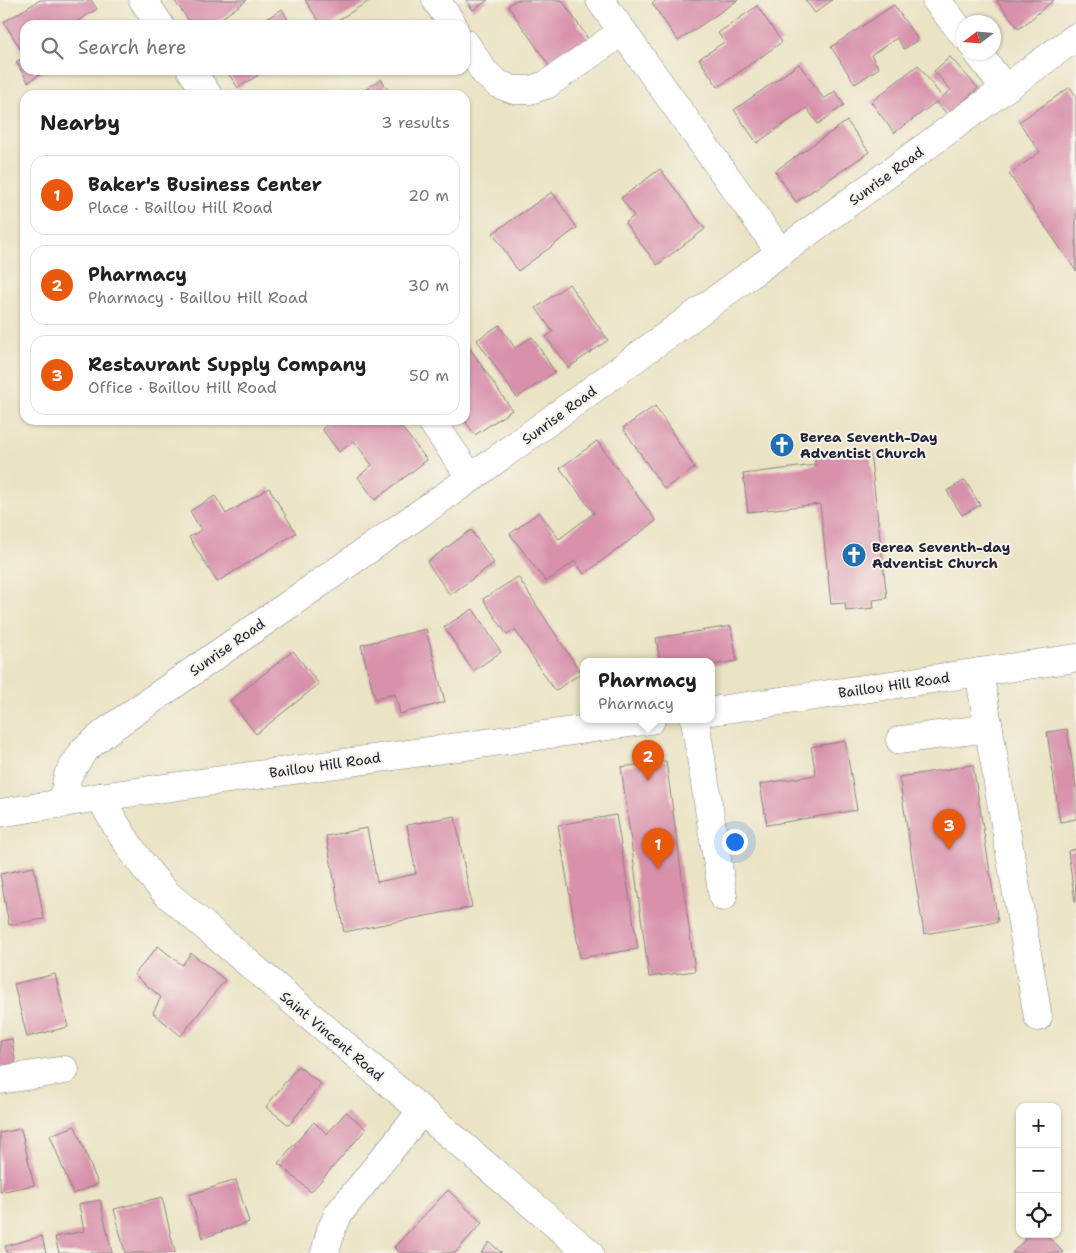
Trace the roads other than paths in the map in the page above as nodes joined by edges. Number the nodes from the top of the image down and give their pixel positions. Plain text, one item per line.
1 (143, 0) edge
2 (436, 0) edge
3 (600, 0) edge
4 (936, 0) edge
5 (157, 20) edge
6 (450, 20) edge
7 (956, 25) edge
8 (623, 30) junction
9 (1076, 37) edge
10 (470, 50) edge
11 (983, 60) edge
12 (194, 75) edge
13 (1005, 88) junction
14 (205, 90) edge
15 (781, 253) junction
16 (434, 425) edge
17 (471, 478) junction
18 (1076, 658) edge
19 (979, 672) junction
20 (715, 711) edge
21 (630, 723) edge
22 (695, 723) edge
23 (989, 728) junction
24 (900, 740) dead end
25 (100, 797) junction
26 (62, 804) junction
27 (0, 813) edge
28 (723, 897) dead end
29 (1038, 1017) dead end
30 (65, 1070) dead end
31 (0, 1080) edge
32 (421, 1112) junction
33 (325, 1253) edge
34 (589, 1253) edge

1 - 5 street
2 - 6 street
3 - 8 street
4 - 7 street
8 - 10 street
8 - 15 street
9 - 13 street, Sunrise Road
11 - 13 street
12 - 14 street
13 - 15 street, Sunrise Road
15 - 17 street, Sunrise Road
16 - 17 street
17 - 26 street, Sunrise Road
18 - 19 street, Baillou Hill Road
19 - 20 street, Baillou Hill Road
19 - 23 street
21 - 25 street, Baillou Hill Road
22 - 28 street
23 - 24 street
23 - 29 street
25 - 26 street, Baillou Hill Road
25 - 32 street, Saint Vincent Road
26 - 27 street, Baillou Hill Road
30 - 31 street
32 - 33 street
32 - 34 street, Saint Vincent Road

